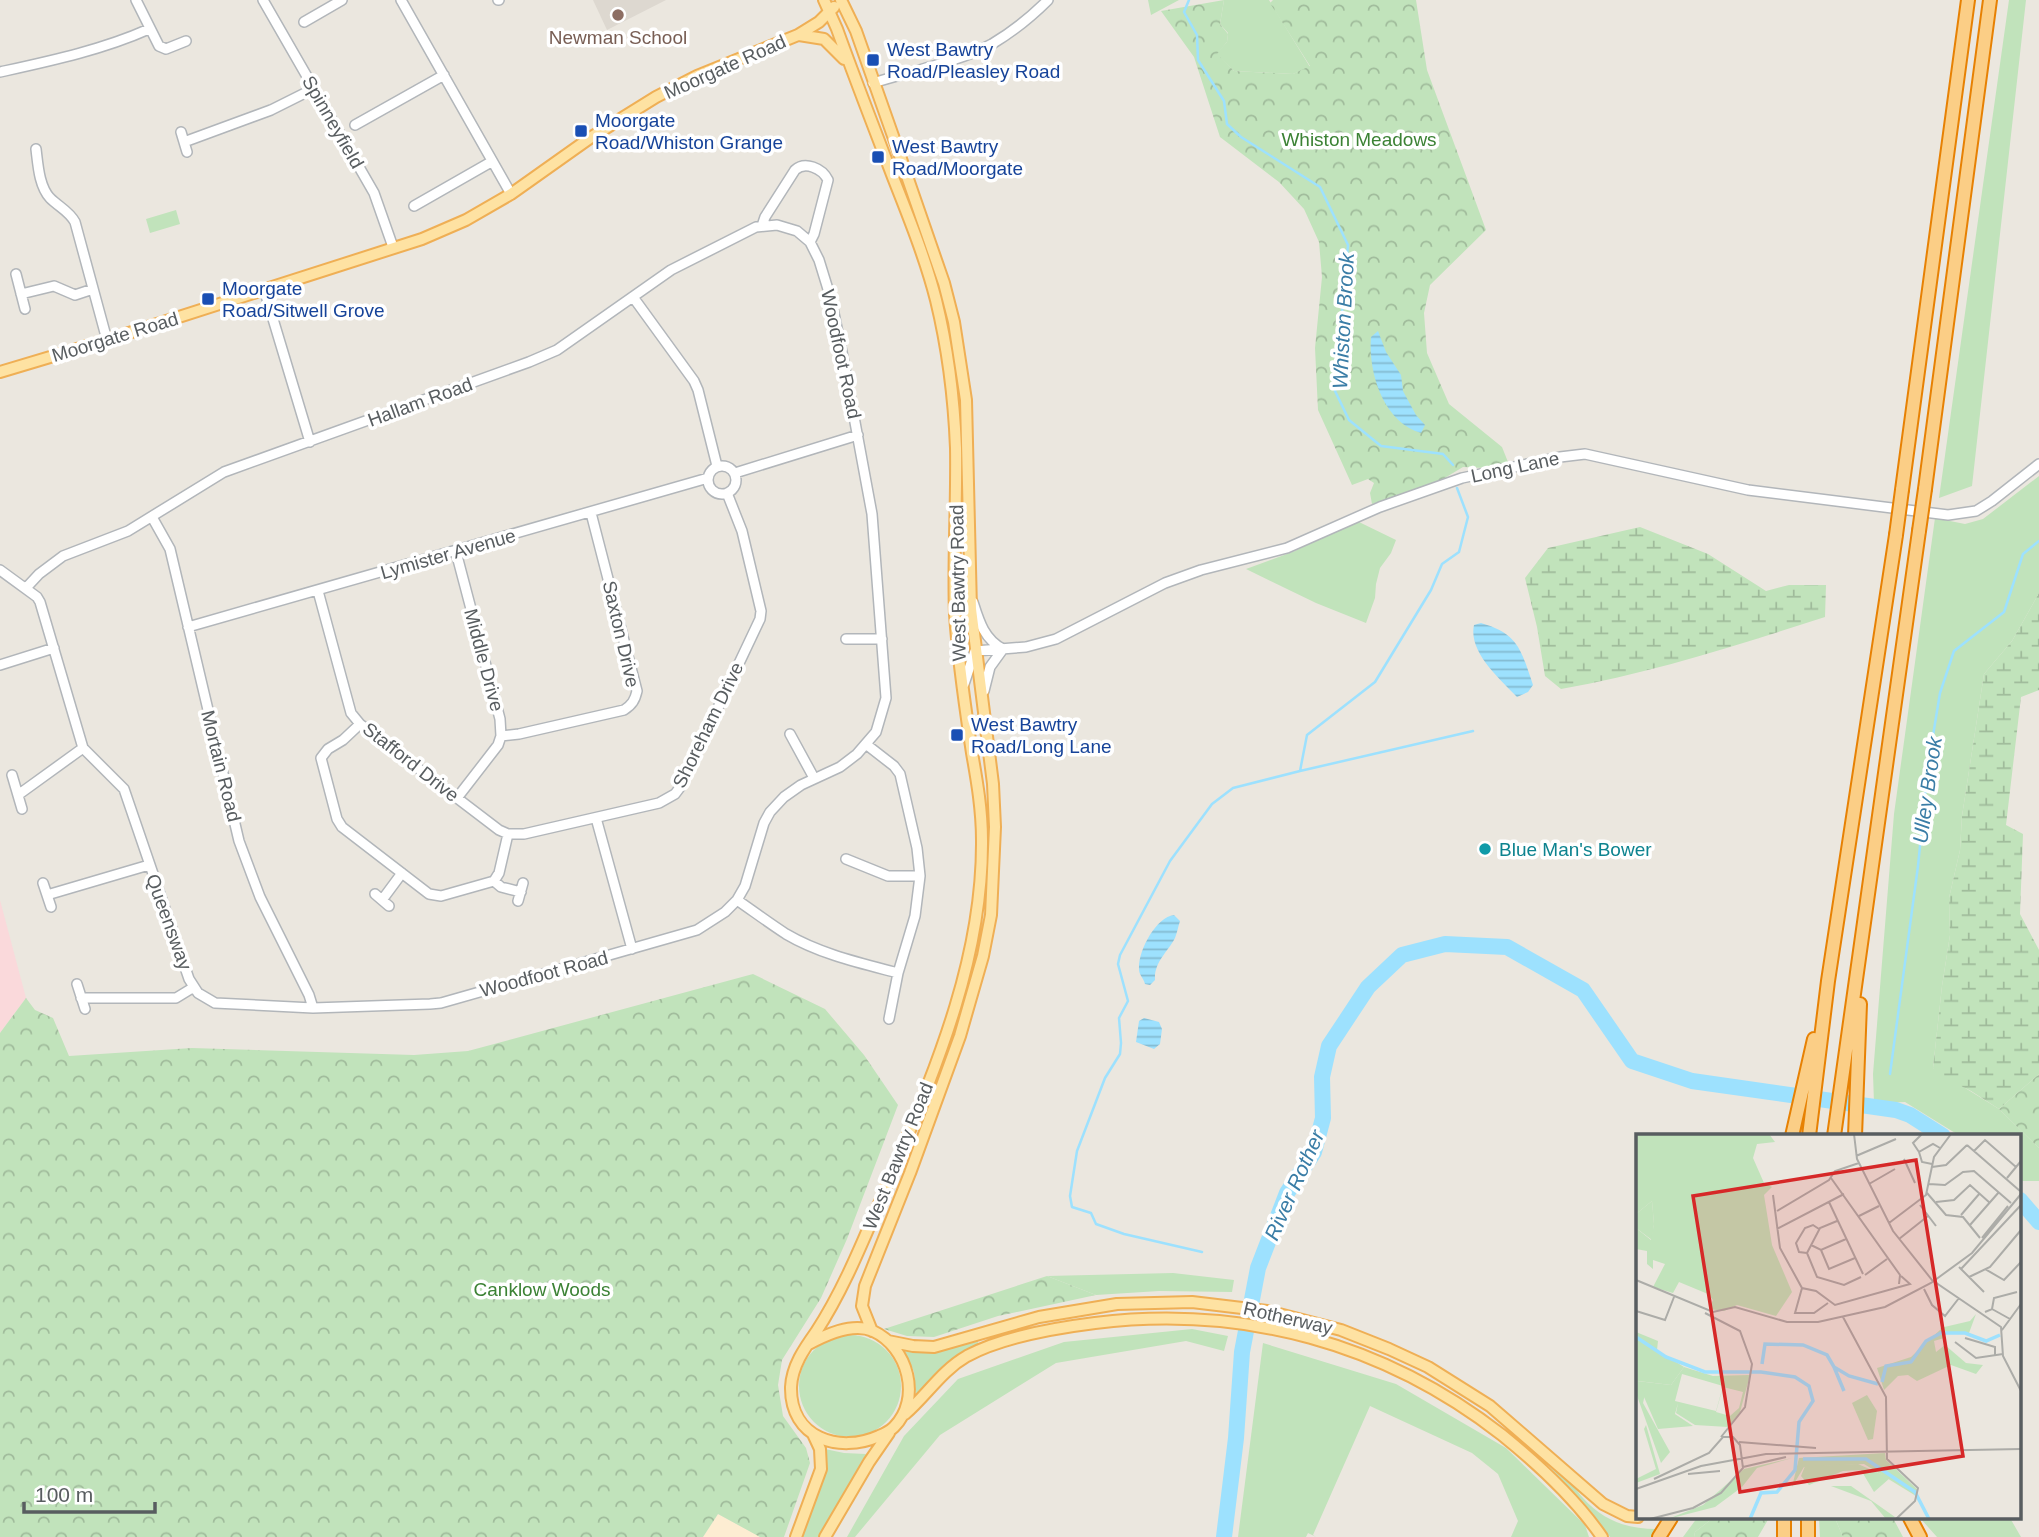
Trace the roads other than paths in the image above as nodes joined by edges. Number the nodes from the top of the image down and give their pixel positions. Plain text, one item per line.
1 (135, 0) edge
2 (262, 0) edge
3 (342, 0) edge
4 (401, 0) edge
5 (824, 0) edge
6 (841, 0) edge
7 (1048, 0) edge
8 (1968, 0) edge
9 (1990, 0) edge
10 (829, 11) junction
11 (304, 22) dead end
12 (149, 29) junction
13 (798, 35) junction
14 (186, 41) dead end
15 (852, 70) junction
16 (0, 72) edge
17 (444, 75) junction
18 (873, 83) junction
19 (313, 89) junction
20 (355, 125) dead end
21 (181, 132) dead end
22 (36, 149) dead end
23 (491, 162) junction
24 (511, 194) junction
25 (414, 206) dead end
26 (762, 226) junction
27 (810, 242) junction
28 (393, 247) junction
29 (16, 274) dead end
30 (93, 289) junction
31 (264, 289) junction
32 (21, 294) junction
33 (633, 297) junction
34 (25, 309) dead end
35 (107, 340) junction
36 (0, 372) edge
37 (858, 435) junction
38 (310, 442) junction
39 (2039, 464) edge
40 (717, 466) junction
41 (735, 473) junction
42 (708, 478) junction
43 (727, 494) junction
44 (591, 513) junction
45 (152, 517) junction
46 (456, 552) junction
47 (0, 570) edge
48 (26, 588) junction
49 (318, 591) junction
50 (971, 595) junction
51 (188, 627) junction
52 (846, 639) dead end
53 (881, 639) junction
54 (54, 648) junction
55 (1003, 649) junction
56 (975, 651) junction
57 (0, 665) edge
58 (964, 696) junction
59 (982, 704) junction
60 (360, 724) junction
61 (790, 734) dead end
62 (501, 736) junction
63 (867, 745) junction
64 (83, 748) junction
65 (12, 775) dead end
66 (814, 778) junction
67 (18, 795) junction
68 (457, 798) junction
69 (22, 810) dead end
70 (596, 818) junction
71 (508, 834) junction
72 (846, 859) dead end
73 (149, 866) junction
74 (402, 873) junction
75 (920, 876) junction
76 (494, 881) junction
77 (44, 883) dead end
78 (521, 892) dead end
79 (47, 895) junction
80 (382, 900) dead end
81 (737, 900) junction
82 (51, 907) dead end
83 (1861, 937) junction
84 (632, 949) junction
85 (898, 973) junction
86 (77, 984) dead end
87 (194, 987) junction
88 (81, 998) junction
89 (313, 1008) junction
90 (85, 1009) dead end
91 (889, 1019) dead end
92 (1810, 1081) junction
93 (1792, 1134) edge
94 (1809, 1134) edge
95 (1834, 1134) edge
96 (1855, 1134) edge
97 (890, 1224) junction
98 (864, 1238) junction
99 (873, 1331) junction
100 (886, 1340) junction
101 (807, 1345) junction
102 (901, 1418) junction
103 (891, 1430) junction
104 (813, 1434) junction
105 (1636, 1517) edge
106 (1670, 1520) edge
107 (1915, 1527) edge
108 (796, 1537) edge
109 (825, 1537) edge
110 (1602, 1537) edge
111 (1659, 1537) edge
112 (1927, 1537) edge

1 - 12 street
2 - 19 street, Spinneyfield
3 - 11 street
4 - 17 street
5 - 10 main road, West Bawtry Road
6 - 10 main road, Moorgate Road
6 - 18 main road, West Bawtry Road
7 - 18 street
8 - 92 highway, bridge
9 - 83 highway, bridge
10 - 13 main road, Moorgate Road
10 - 15 main road, West Bawtry Road
12 - 14 street
12 - 16 street
13 - 15 main road
13 - 24 main road, Moorgate Road
15 - 58 main road, West Bawtry Road
17 - 20 street
17 - 23 street
18 - 50 main road, West Bawtry Road
19 - 21 street
19 - 28 street, Spinneyfield
22 - 30 street
23 - 24 street
23 - 25 street
24 - 28 main road, Moorgate Road
26 - 27 street
26 - 27 street
26 - 33 street, Hallam Road
27 - 37 street, Woodfoot Road
28 - 31 main road, Moorgate Road
29 - 32 street
30 - 32 street
30 - 35 street
31 - 35 main road, Moorgate Road
31 - 38 street
32 - 34 street
33 - 38 street, Hallam Road
33 - 40 street
35 - 36 main road, Moorgate Road
37 - 41 street
37 - 53 street, Woodfoot Road
38 - 45 street, Hallam Road
39 - 55 street, Long Lane
40 - 41 street
40 - 42 street
41 - 43 street
42 - 43 street
42 - 44 street, Lymister Avenue
43 - 70 street, Shoreham Drive
44 - 46 street, Lymister Avenue
44 - 62 street, Saxton Drive
45 - 48 street, Hallam Road
45 - 51 street, Mortain Road
46 - 49 street, Lymister Avenue
46 - 62 street, Middle Drive
47 - 48 street, Queensway
48 - 54 street, Queensway
49 - 51 street, Lymister Avenue
49 - 60 street, Stafford Drive
50 - 55 street
50 - 56 main road, West Bawtry Road
51 - 89 street, Mortain Road
52 - 53 street
53 - 63 street, Woodfoot Road
54 - 57 street
54 - 64 street, Queensway
55 - 56 street, Long Lane
55 - 59 street
56 - 58 street
56 - 59 main road, West Bawtry Road
58 - 98 main road, West Bawtry Road
59 - 97 main road, West Bawtry Road
60 - 68 street, Stafford Drive
60 - 74 street
61 - 66 street
62 - 68 street, Middle Drive
63 - 66 street, Woodfoot Road
63 - 75 street
64 - 67 street
64 - 73 street, Queensway
65 - 67 street
66 - 81 street, Woodfoot Road
67 - 69 street
68 - 71 street, Stafford Drive
70 - 71 street, Shoreham Drive
70 - 84 street
71 - 76 street
72 - 75 street
73 - 79 street, Queensway
73 - 87 street, Queensway
74 - 76 street
74 - 80 street
75 - 85 street
76 - 78 street
77 - 79 street
79 - 82 street
81 - 84 street, Woodfoot Road
81 - 85 street
83 - 95 highway
83 - 96 highway
84 - 89 street, Woodfoot Road
85 - 91 street
86 - 88 street
87 - 88 street, Queensway
87 - 89 street, Woodfoot Road
88 - 90 street
92 - 93 highway
92 - 94 highway
97 - 98 main road, West Bawtry Road
97 - 99 main road, West Bawtry Road
98 - 101 main road, West Bawtry Road
99 - 100 main road
99 - 101 main road
100 - 102 main road
100 - 105 main road, Rotherway
101 - 104 main road
102 - 103 main road
102 - 110 main road, Rotherway
103 - 104 main road
103 - 109 main road
104 - 108 main road
106 - 111 highway
107 - 112 highway

